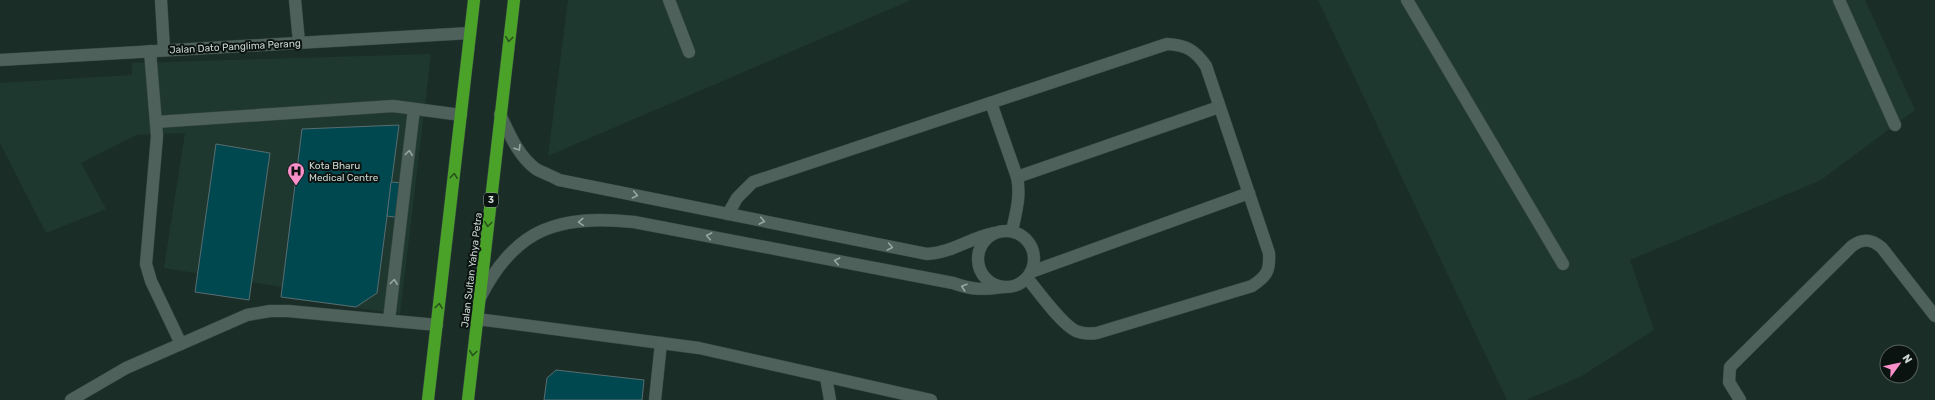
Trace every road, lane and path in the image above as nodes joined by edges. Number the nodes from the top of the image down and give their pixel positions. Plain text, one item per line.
1 (160, 0) edge
2 (295, 0) edge
3 (474, 0) edge
4 (514, 0) edge
5 (669, 0) edge
6 (1407, 0) edge
7 (1839, 0) edge
8 (470, 32) junction
9 (299, 42) junction
10 (164, 50) junction
11 (150, 51) junction
12 (689, 52) dead end
13 (0, 60) edge
14 (991, 103) junction
15 (1220, 107) junction
16 (414, 108) junction
17 (500, 114) junction
18 (461, 115) junction
19 (156, 122) junction
20 (1895, 125) dead end
21 (1017, 177) junction
22 (1249, 193) junction
23 (728, 214) junction
24 (1012, 231) junction
25 (995, 233) junction
26 (1563, 264) dead end
27 (1029, 275) junction
28 (1002, 287) junction
29 (479, 299) junction
30 (1935, 316) edge
31 (477, 319) junction
32 (389, 320) junction
33 (437, 325) junction
34 (662, 343) junction
35 (181, 344) junction
36 (826, 377) junction
37 (71, 400) edge
38 (428, 400) edge
39 (468, 400) edge
40 (655, 400) edge
41 (830, 400) edge
42 (930, 400) edge
43 (1740, 400) edge

1 - 10 street
2 - 9 street
3 - 8 highway
4 -> 17 highway, Jalan Sultan Yahya Petra / 3
5 - 12 street
6 - 26 street
7 - 20 street
8 - 9 street, Jalan Dato Panglima Perang
8 - 18 highway
9 - 10 street, Jalan Dato Panglima Perang
10 - 11 street, Jalan Dato Panglima Perang
11 - 13 street, Jalan Dato Panglima Perang
11 - 19 street
14 - 15 street
14 - 21 street
14 - 23 street
15 - 21 street
15 - 22 street
16 - 18 street
16 - 19 street
32 -> 16 street
17 -> 23 street
17 -> 29 highway, Jalan Sultan Yahya Petra / 3
33 -> 18 highway
19 - 35 street
21 - 24 street
22 - 27 street
22 - 27 street
23 -> 25 street
24 - 25 street
24 - 27 street
25 - 28 street
27 - 28 street
28 -> 29 street
29 - 31 highway, Jalan Sultan Yahya Petra / 3
30 - 43 street
31 - 34 street
31 -> 39 highway, Jalan Sultan Yahya Petra / 3
32 - 33 street
32 - 35 street
33 - 38 highway
34 - 36 street
34 - 40 street
35 - 37 street
36 - 41 street
36 - 42 street

